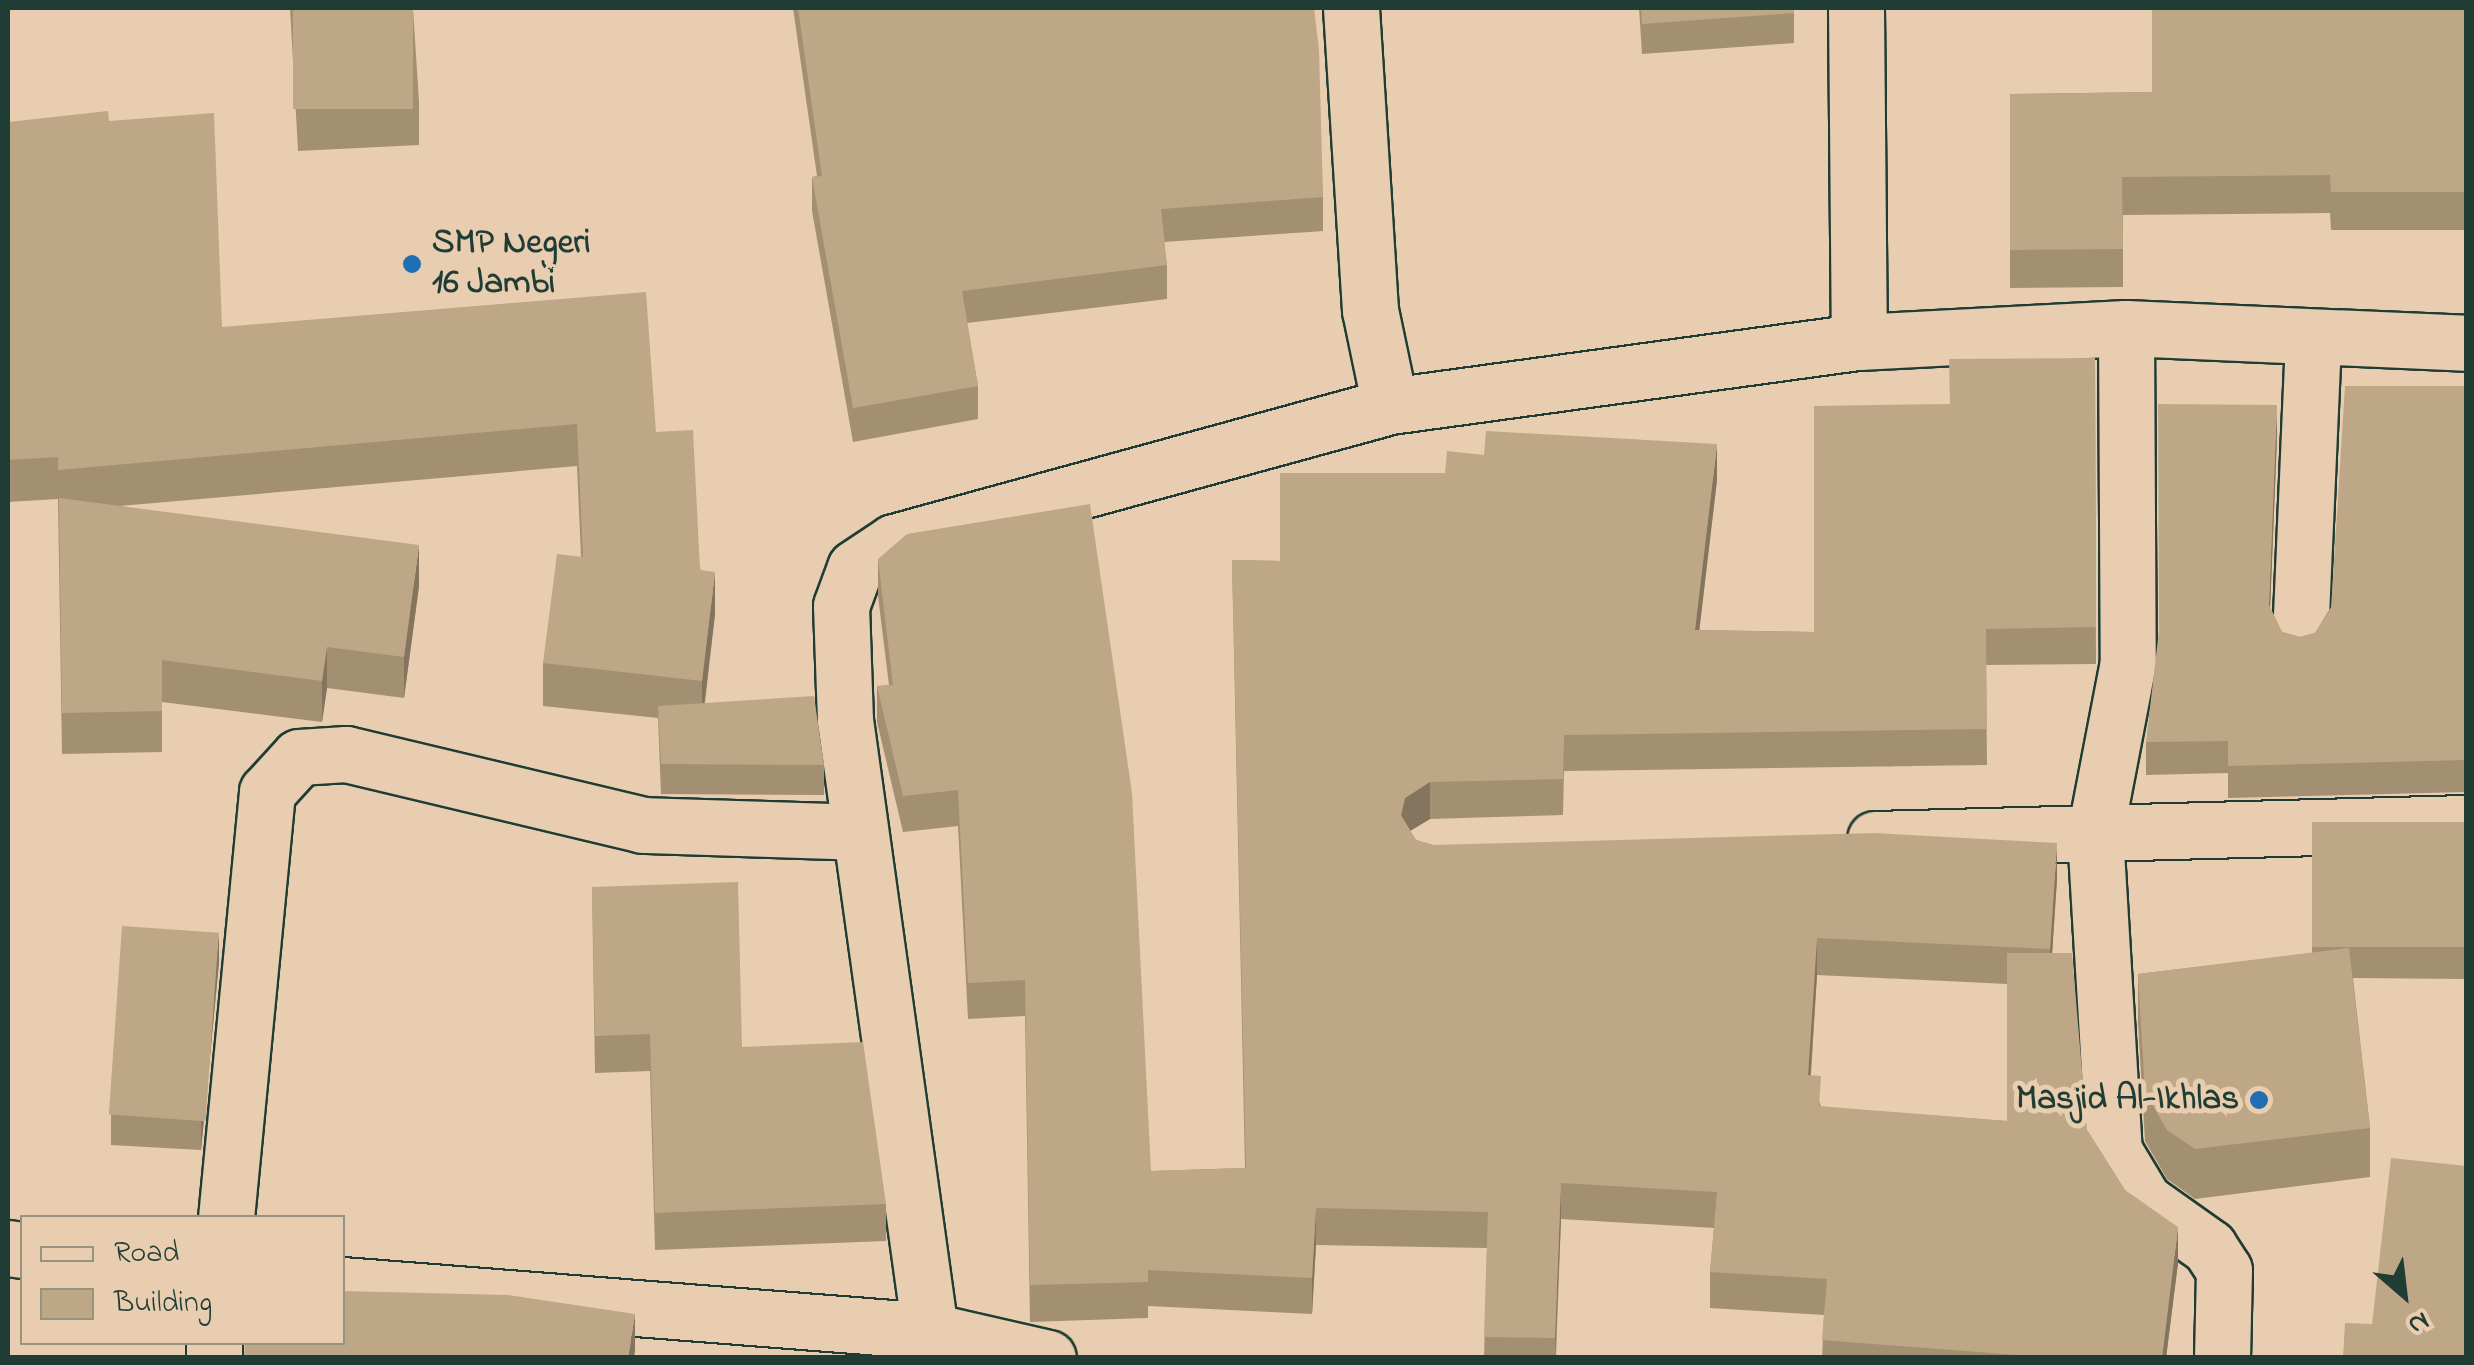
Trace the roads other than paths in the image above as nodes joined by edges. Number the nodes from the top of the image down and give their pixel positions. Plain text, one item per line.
1 (1352, 8) edge
2 (1856, 8) edge
3 (2126, 328) junction
4 (2313, 338) junction
5 (1859, 342) junction
6 (2466, 343) edge
7 (1390, 406) junction
8 (2300, 638) edge
9 (2466, 823) edge
10 (860, 832) junction
11 (2095, 834) junction
12 (1822, 841) edge
13 (226, 1215) edge
14 (345, 1285) edge
15 (930, 1331) junction
16 (1048, 1358) edge
17 (2222, 1358) edge

1 - 7 street
2 - 5 street
3 - 4 street
3 - 5 street
3 - 11 street
4 - 6 street
4 - 8 street
5 - 7 street
7 - 10 street
9 - 11 street
10 - 13 street
10 - 15 street
11 - 12 street
11 - 17 street
14 - 15 street
15 - 16 street

